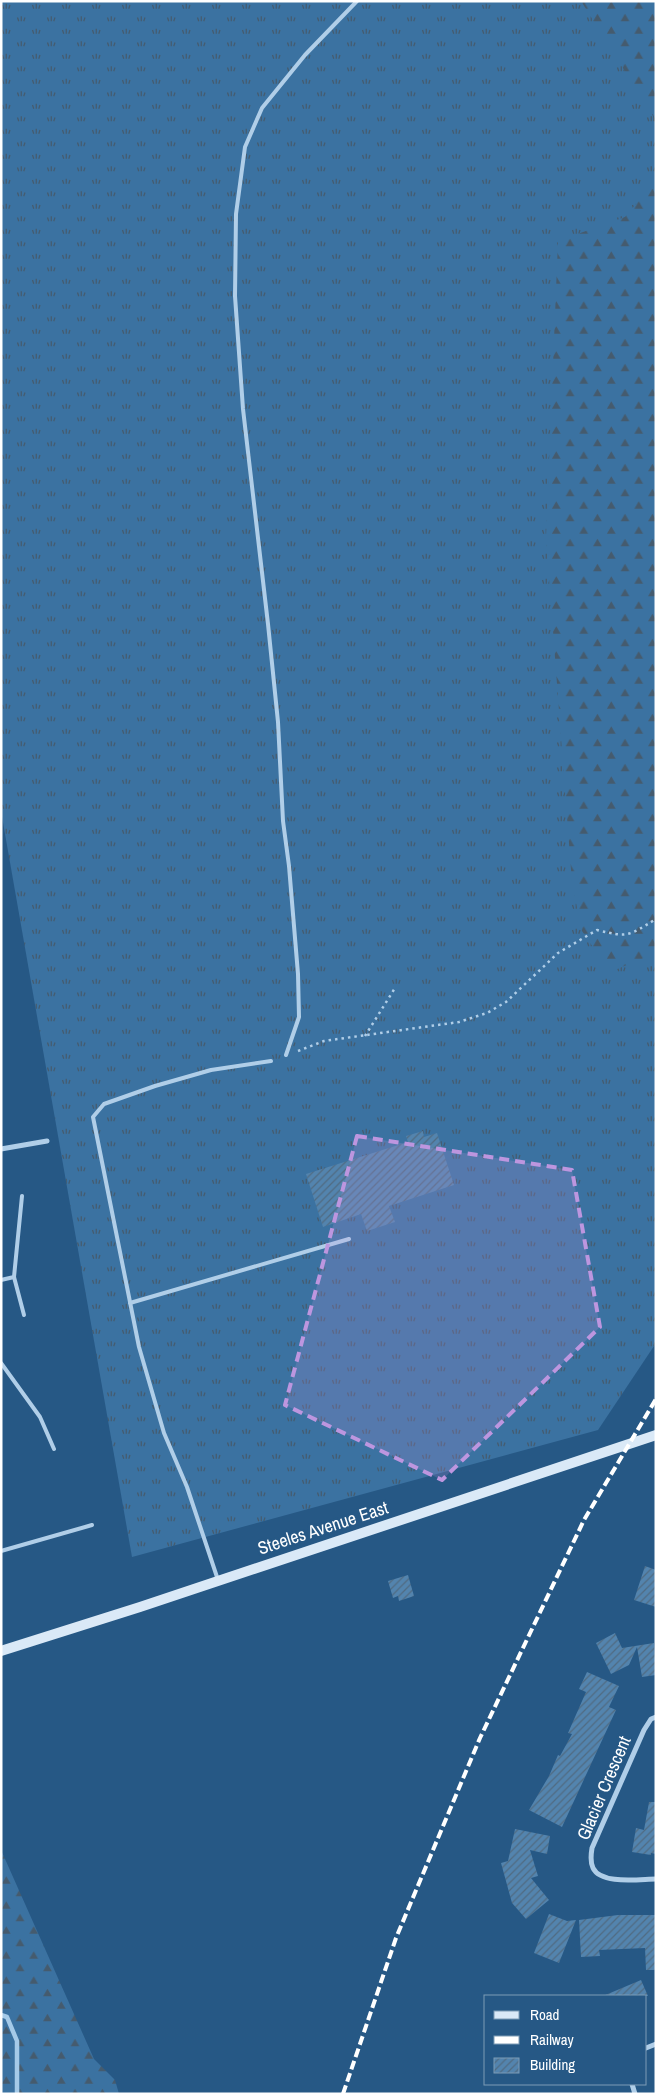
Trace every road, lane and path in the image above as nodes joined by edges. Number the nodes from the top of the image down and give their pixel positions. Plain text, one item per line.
1 (357, 1) edge
2 (656, 919) edge
3 (395, 988) dead end
4 (365, 1036) junction
5 (286, 1056) joint
6 (271, 1061) dead end
7 (47, 1141) dead end
8 (1, 1149) edge
9 (22, 1196) dead end
10 (349, 1239) dead end
11 (14, 1278) junction
12 (1, 1280) edge
13 (130, 1303) junction
14 (24, 1315) dead end
15 (1, 1363) edge
16 (656, 1435) edge
17 (54, 1449) dead end
18 (92, 1525) dead end
19 (1, 1552) edge
20 (218, 1580) junction
21 (1, 1651) edge
22 (656, 1716) edge
23 (656, 1879) edge

1 - 5 lane
2 - 4 path
3 - 4 path
4 - 5 path
6 - 13 lane
7 - 8 street
9 - 11 lane
10 - 13 lane
11 - 12 lane
11 - 14 lane
13 - 20 lane
15 - 17 lane
16 - 20 main road, Steeles Avenue East
18 - 19 lane
20 - 21 main road, Steeles Avenue East
22 - 23 street, Glacier Crescent

